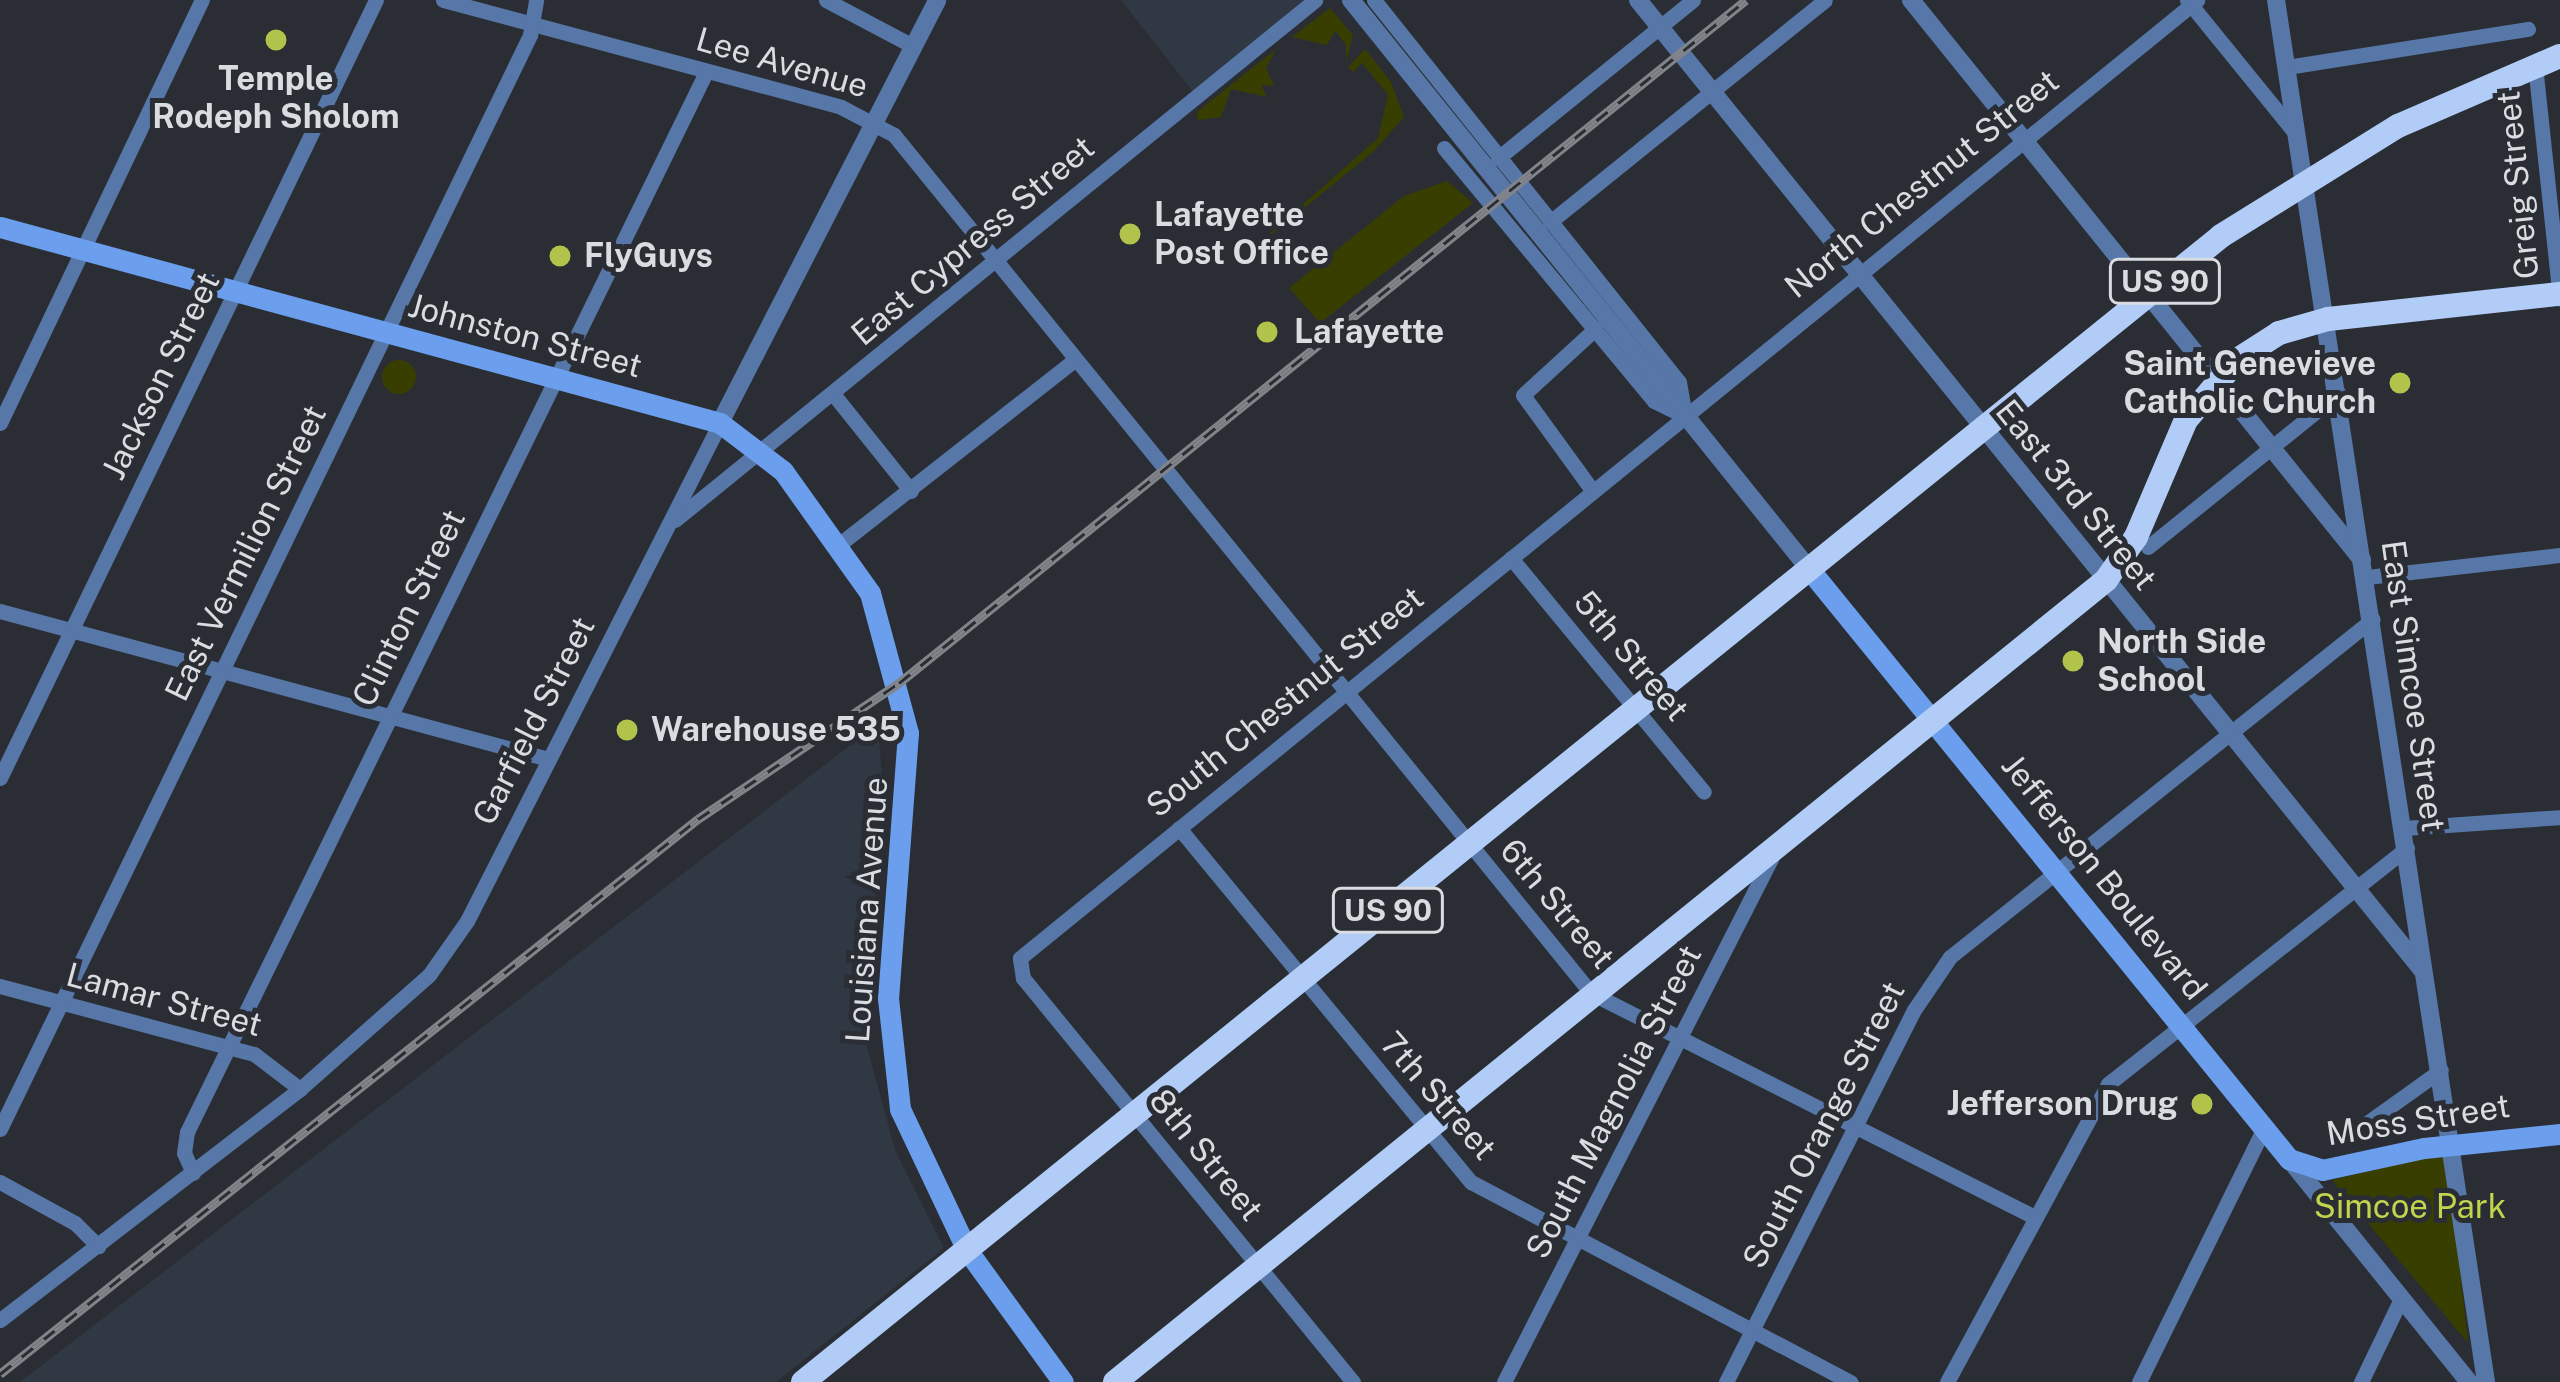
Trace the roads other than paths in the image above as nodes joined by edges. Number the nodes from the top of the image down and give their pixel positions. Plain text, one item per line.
1 (202, 0) edge
2 (376, 0) edge
3 (443, 0) edge
4 (536, 0) edge
5 (826, 0) edge
6 (937, 0) edge
7 (1315, 0) edge
8 (1351, 0) edge
9 (1374, 0) edge
10 (1638, 0) edge
11 (1693, 0) edge
12 (1825, 0) edge
13 (1911, 0) edge
14 (2276, 0) edge
15 (2192, 2) edge
16 (534, 25) junction
17 (1660, 28) junction
18 (2528, 29) dead end
19 (913, 46) junction
20 (2560, 56) edge
21 (2535, 65) junction
22 (2287, 67) junction
23 (706, 72) junction
24 (1712, 92) junction
25 (875, 121) junction
26 (2298, 136) junction
27 (2022, 138) junction
28 (1444, 148) dead end
29 (1498, 158) junction
30 (2305, 180) junction
31 (1550, 222) junction
32 (0, 226) edge
33 (81, 248) junction
34 (998, 261) junction
35 (1859, 275) junction
36 (236, 289) junction
37 (2149, 294) junction
38 (2560, 296) edge
39 (2328, 319) junction
40 (1595, 329) junction
41 (386, 333) junction
42 (1076, 358) junction
43 (554, 376) junction
44 (2217, 379) junction
45 (2339, 393) junction
46 (833, 395) junction
47 (1684, 416) junction
48 (0, 423) edge
49 (720, 423) junction
50 (1983, 428) junction
51 (2271, 448) junction
52 (763, 451) junction
53 (1166, 468) joint
54 (911, 490) junction
55 (1592, 490) junction
56 (667, 526) junction
57 (841, 543) junction
58 (2148, 547) dead end
59 (2560, 555) edge
60 (1511, 558) junction
61 (1809, 569) junction
62 (2366, 570) junction
63 (2106, 580) junction
64 (0, 611) edge
65 (2373, 620) junction
66 (71, 631) junction
67 (222, 671) junction
68 (899, 683) joint
69 (1346, 690) junction
70 (1637, 710) junction
71 (390, 716) junction
72 (1934, 721) junction
73 (2231, 734) junction
74 (548, 759) junction
75 (0, 778) edge
76 (1705, 792) dead end
77 (2560, 817) edge
78 (1179, 827) junction
79 (2405, 838) junction
80 (1469, 845) junction
81 (1776, 849) junction
82 (2058, 872) junction
83 (2356, 889) junction
84 (1018, 962) joint
85 (2426, 975) junction
86 (1301, 980) junction
87 (0, 986) edge
88 (1591, 993) junction
89 (62, 1003) junction
90 (2182, 1024) junction
91 (1681, 1035) junction
92 (229, 1047) junction
93 (2441, 1070) junction
94 (300, 1089) junction
95 (1134, 1114) junction
96 (1856, 1125) junction
97 (2264, 1128) junction
98 (0, 1129) edge
99 (1424, 1131) junction
100 (2354, 1133) dead end
101 (2560, 1134) edge
102 (2452, 1144) junction
103 (2289, 1159) junction
104 (194, 1173) junction
105 (0, 1182) edge
106 (2033, 1216) junction
107 (1578, 1240) junction
108 (98, 1246) junction
109 (968, 1250) junction
110 (1258, 1266) junction
111 (2401, 1299) junction
112 (0, 1320) edge
113 (1751, 1333) junction
114 (804, 1382) edge
115 (1063, 1382) edge
116 (1115, 1382) edge
117 (1353, 1382) edge
118 (1504, 1382) edge
119 (1726, 1382) edge
120 (1850, 1382) edge
121 (1947, 1382) edge
122 (2139, 1382) edge
123 (2361, 1382) edge
124 (2469, 1382) edge
125 (2486, 1382) edge

1 - 33 street
2 - 36 street, Jackson Street
3 - 16 street, Lee Avenue
4 - 16 street, East Vermilion Street
5 - 19 street
6 - 19 street, Garfield Street
7 - 34 street, East Cypress Street
8 - 47 street, Jefferson Boulevard
9 - 29 street, Jefferson Boulevard
10 - 17 street, East 3rd Street
11 - 17 street
12 - 24 street
13 - 27 street
14 - 22 street, East Simcoe Street
15 - 26 street
15 - 27 street, North Chestnut Street
16 - 23 street, Lee Avenue
16 - 41 street, East Vermilion Street
17 - 24 street, East 3rd Street
17 - 29 street
18 - 22 street
19 - 25 street, Garfield Street
20 - 21 highway, US 90
21 - 30 highway, US 90
21 - 38 street, Greig Street
22 - 26 street, East Simcoe Street
23 - 25 street, Lee Avenue
23 - 43 street, Clinton Street
24 - 31 street
24 - 35 street, East 3rd Street
25 - 34 street, Lee Avenue
25 - 49 street, Garfield Street
26 - 30 street, East Simcoe Street
27 - 35 street, North Chestnut Street
27 - 37 street
28 - 40 street, Jefferson Boulevard
29 - 31 street, Jefferson Boulevard
30 - 37 highway, US 90
30 - 39 street, East Simcoe Street
31 - 47 street, Jefferson Boulevard
32 - 33 main road, Johnston Street
33 - 36 main road, Johnston Street
33 - 48 street
34 - 42 street, Lee Avenue
34 - 46 street, East Cypress Street
35 - 47 street, North Chestnut Street
35 - 50 street, East 3rd Street
36 - 41 main road, Johnston Street
36 - 66 street, Jackson Street
37 - 44 street
37 - 50 highway, US 90
38 - 39 highway
39 - 44 highway
39 - 45 street, East Simcoe Street
40 - 47 street, Jefferson Boulevard
40 - 55 street
41 - 43 main road, Johnston Street
41 - 67 street, East Vermilion Street
42 - 53 street, Lee Avenue
42 - 54 street
43 - 49 main road, Johnston Street
43 - 71 street, Clinton Street
44 - 51 street
44 - 63 highway
45 - 51 street
45 - 62 street, East Simcoe Street
46 - 52 street, East Cypress Street
46 - 54 street
47 - 55 street, South Chestnut Street
47 - 61 street, Jefferson Boulevard
49 - 52 main road, Johnston Street
49 - 56 street, Garfield Street
50 - 61 highway, US 90
50 - 63 street, East 3rd Street
51 - 58 street
51 - 62 street
52 - 56 street, East Cypress Street
52 - 57 main road, Johnston Street
53 - 69 street, 6th Street
54 - 57 street
55 - 60 street, South Chestnut Street
56 - 74 street, Garfield Street
57 - 68 main road, Johnston Street
59 - 62 street
60 - 69 street, South Chestnut Street
60 - 70 street, 5th Street
61 - 70 highway, US 90
61 - 72 main road, Jefferson Boulevard
62 - 65 street, East Simcoe Street
63 - 72 highway
63 - 73 street, East 3rd Street
64 - 66 street
65 - 73 street, South Orange Street
65 - 79 street, East Simcoe Street
66 - 67 street
66 - 75 street, Jackson Street
67 - 71 street
67 - 89 street, East Vermilion Street
68 - 109 main road, Louisiana Avenue
69 - 78 street, South Chestnut Street
69 - 80 street, 6th Street
70 - 76 street, 5th Street
70 - 80 highway, US 90
71 - 74 street
71 - 92 street, Clinton Street
72 - 81 highway
72 - 82 main road, Jefferson Boulevard
73 - 82 street, South Orange Street
73 - 83 street, East 3rd Street
74 - 94 street, Garfield Street
77 - 79 street
78 - 84 street, South Chestnut Street
78 - 86 street, 7th Street
79 - 83 street
79 - 85 street, East Simcoe Street
80 - 86 highway, US 90
80 - 88 street, 6th Street
81 - 88 highway
81 - 91 street, South Magnolia Street
82 - 90 main road, Jefferson Boulevard
82 - 96 street, South Orange Street
83 - 85 street, East 3rd Street
83 - 90 street
84 - 95 street, 8th Street
85 - 93 street, East Simcoe Street
86 - 95 highway, US 90
86 - 99 street, 7th Street
87 - 89 street, Lamar Street
88 - 91 street, 6th Street
88 - 99 highway
89 - 92 street, Lamar Street
89 - 98 street, East Vermilion Street
90 - 97 main road, Jefferson Boulevard
90 - 106 street
91 - 96 street, 6th Street
91 - 107 street, South Magnolia Street
92 - 94 street, Lamar Street
92 - 104 street, Clinton Street
93 - 100 street
93 - 102 street, East Simcoe Street
94 - 104 street, Garfield Street
95 - 109 highway, US 90
95 - 110 street, 8th Street
96 - 106 street, 6th Street
96 - 113 street, South Orange Street
97 - 103 main road, Jefferson Boulevard
97 - 122 street
99 - 107 street, 7th Street
99 - 110 highway
101 - 102 main road, Moss Street
102 - 103 main road, Moss Street
102 - 125 street, East Simcoe Street
103 - 111 street, Jefferson Boulevard
104 - 108 street, Garfield Street
105 - 108 street
106 - 121 street
107 - 113 street, 7th Street
107 - 118 street, South Magnolia Street
108 - 112 street, Garfield Street
109 - 114 highway, US 90
109 - 115 main road, Louisiana Avenue
110 - 116 highway
110 - 117 street, 8th Street
111 - 123 street
111 - 124 street, Jefferson Boulevard
113 - 119 street, South Orange Street
113 - 120 street, 7th Street

